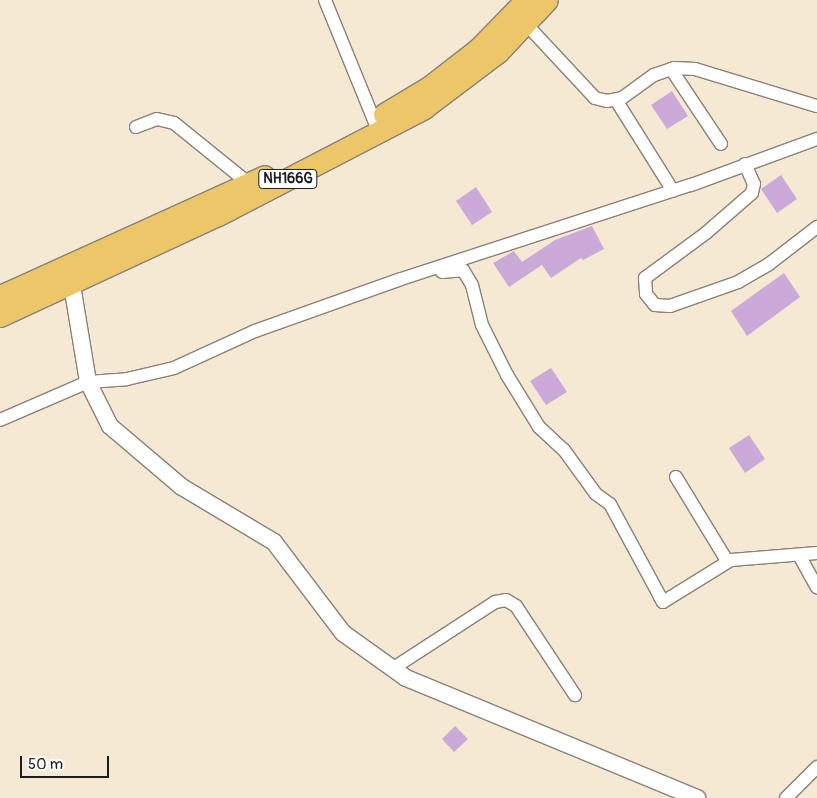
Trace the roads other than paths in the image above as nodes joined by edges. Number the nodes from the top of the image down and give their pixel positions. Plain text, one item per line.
1 (325, 0) edge
2 (547, 0) edge
3 (523, 7) edge
4 (671, 68) junction
5 (616, 100) junction
6 (817, 106) edge
7 (376, 126) junction
8 (136, 127) dead end
9 (817, 139) edge
10 (721, 144) dead end
11 (746, 164) junction
12 (248, 183) junction
13 (674, 190) junction
14 (817, 227) edge
15 (71, 274) junction
16 (401, 279) junction
17 (0, 296) edge
18 (0, 316) edge
19 (88, 382) junction
20 (0, 420) edge
21 (676, 477) dead end
22 (817, 553) edge
23 (799, 555) junction
24 (727, 561) junction
25 (817, 587) edge
26 (392, 669) junction
27 (575, 695) dead end
28 (817, 767) edge
29 (696, 798) edge
30 (786, 798) edge

1 - 7 street
2 - 3 highway, NH166G
3 - 5 street
3 - 7 highway, NH166G
4 - 5 street
4 - 6 street
4 - 10 street
5 - 13 street
7 - 12 highway, NH166G
7 - 15 highway, NH166G
8 - 12 street
9 - 11 street
11 - 13 street
11 - 14 street
12 - 15 highway, NH166G
13 - 16 street
15 - 17 highway, NH166G
15 - 18 highway, NH166G
15 - 19 street
16 - 19 street
16 - 24 street
19 - 20 street
19 - 26 street
21 - 24 street
22 - 23 street
23 - 24 street
23 - 25 street
26 - 27 street
26 - 29 street
28 - 30 street

